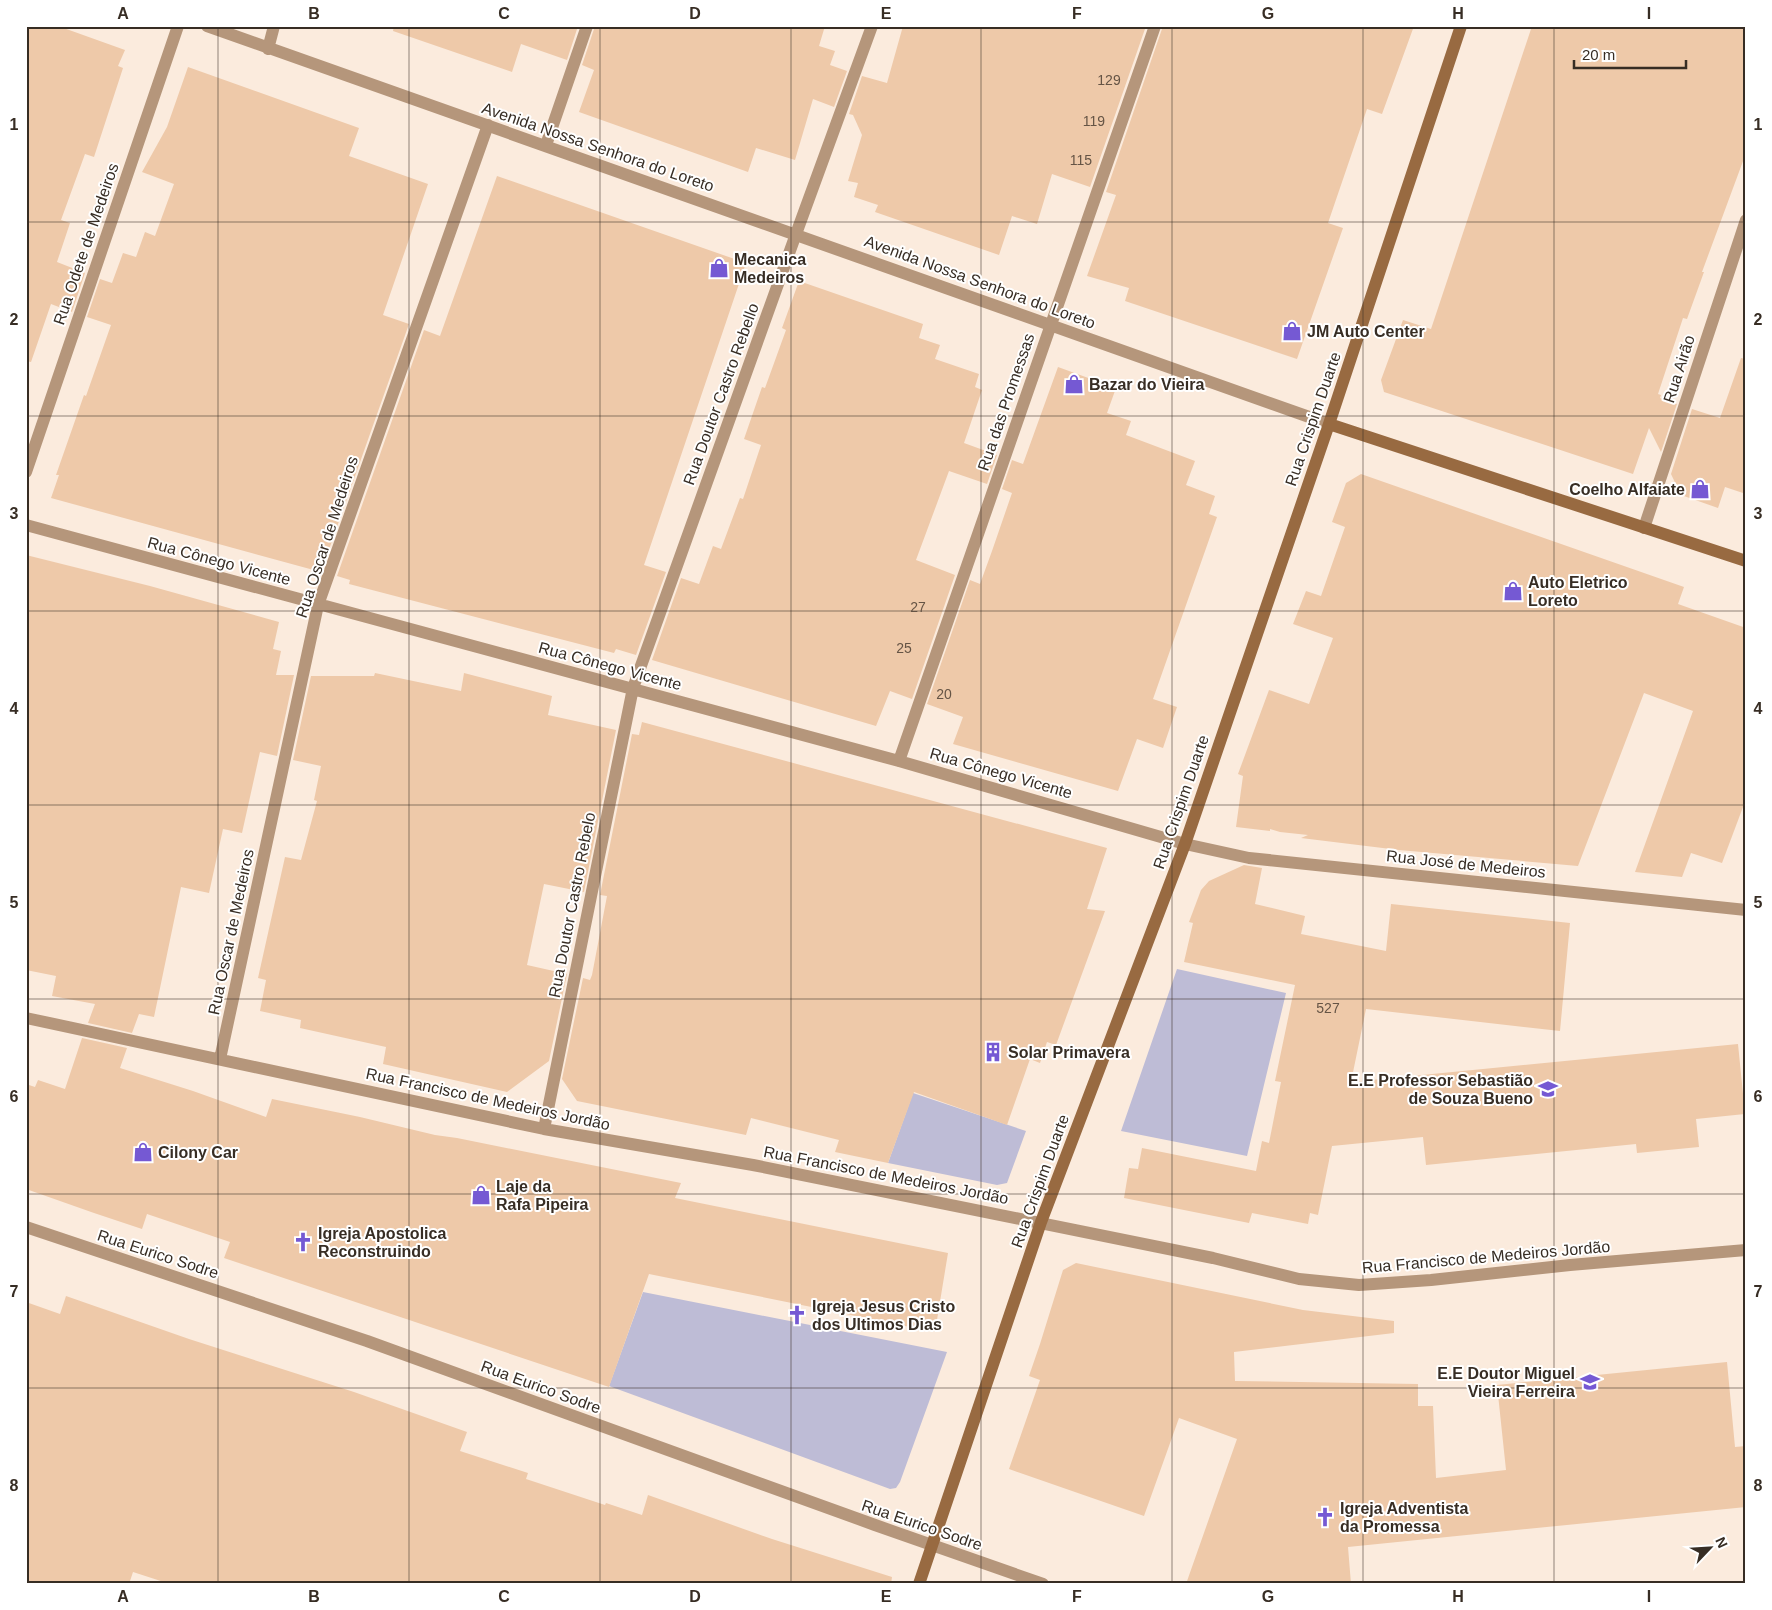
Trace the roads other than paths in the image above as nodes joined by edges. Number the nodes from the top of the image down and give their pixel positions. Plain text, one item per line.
1 (178, 26) edge
2 (207, 26) edge
3 (274, 26) edge
4 (587, 26) edge
5 (872, 26) edge
6 (1155, 26) edge
7 (1461, 26) edge
8 (268, 49) junction
9 (488, 125) junction
10 (546, 146) junction
11 (1746, 220) edge
12 (796, 234) junction
13 (1050, 324) junction
14 (1329, 424) junction
15 (26, 472) edge
16 (26, 525) edge
17 (1644, 528) junction
18 (1746, 561) edge
19 (318, 605) junction
20 (633, 688) junction
21 (900, 761) junction
22 (1185, 844) junction
23 (1746, 910) edge
24 (26, 1018) edge
25 (220, 1059) junction
26 (544, 1129) junction
27 (1040, 1222) junction
28 (26, 1227) edge
29 (1746, 1250) edge
30 (931, 1546) junction
31 (919, 1584) edge
32 (1043, 1584) edge

1 - 15 street, Rua Odete de Medeiros
2 - 8 street, Avenida Nossa Senhora do Loreto
3 - 8 street
4 - 10 street
5 - 12 street, Rua Doutor Castro Rebello
6 - 13 street, Rua das Promessas
7 - 14 main road, Rua Crispim Duarte
8 - 9 street, Avenida Nossa Senhora do Loreto
9 - 10 street, Avenida Nossa Senhora do Loreto
9 - 19 street, Rua Oscar de Medeiros
10 - 12 street, Avenida Nossa Senhora do Loreto
11 - 17 street, Rua Airão
12 - 13 street, Avenida Nossa Senhora do Loreto
12 - 20 street, Rua Doutor Castro Rebello
13 - 14 street, Avenida Nossa Senhora do Loreto
13 - 21 street, Rua das Promessas
14 - 17 main road, Avenida Nossa Senhora do Loreto
14 - 22 main road, Rua Crispim Duarte
16 - 19 street, Rua Cônego Vicente
17 - 18 main road, Avenida Nossa Senhora do Loreto
19 - 20 street, Rua Cônego Vicente
19 - 25 street, Rua Oscar de Medeiros
20 - 21 street, Rua Cônego Vicente
20 - 26 street, Rua Doutor Castro Rebelo
21 - 22 street, Rua Cônego Vicente
22 - 23 street, Rua José de Medeiros
22 - 27 main road, Rua Crispim Duarte
24 - 25 street, Rua Francisco de Medeiros Jordão
25 - 26 street, Rua Francisco de Medeiros Jordão
26 - 27 street, Rua Francisco de Medeiros Jordão
27 - 29 street, Rua Francisco de Medeiros Jordão
27 - 30 main road, Rua Crispim Duarte
28 - 30 street, Rua Eurico Sodre
30 - 31 main road, Rua Crispim Duarte
30 - 32 street, Rua Eurico Sodre

